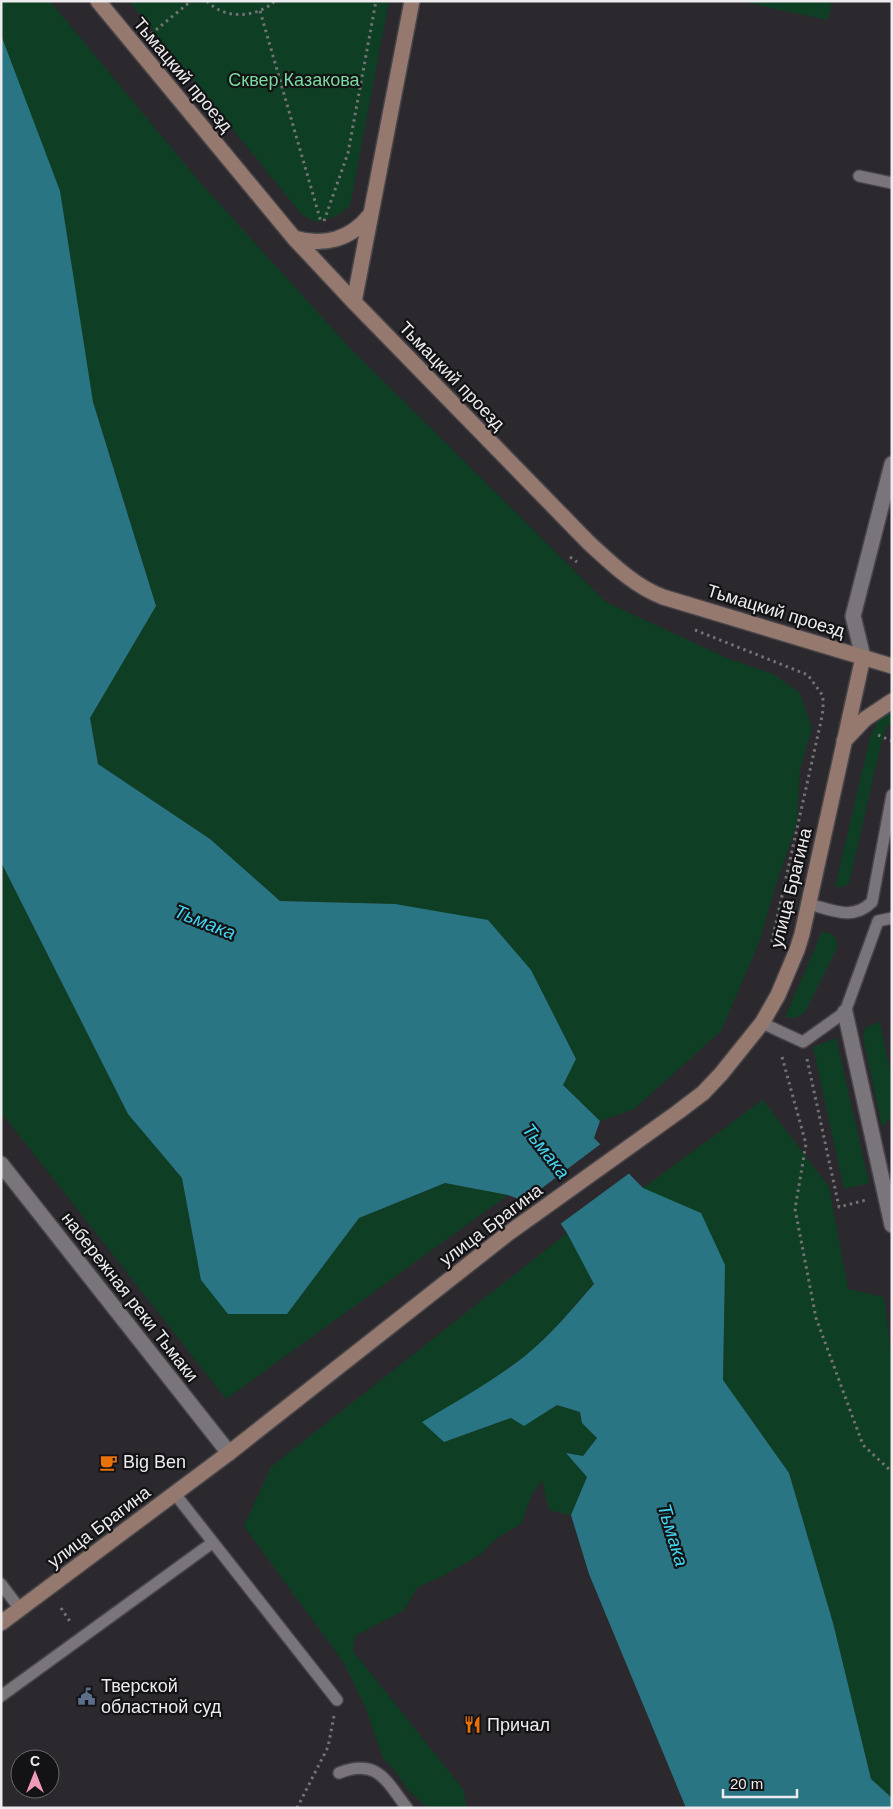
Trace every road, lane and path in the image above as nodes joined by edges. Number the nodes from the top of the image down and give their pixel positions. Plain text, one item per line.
1 (98, 1) edge
2 (192, 1) edge
3 (207, 1) edge
4 (275, 1) edge
5 (376, 1) edge
6 (412, 1) edge
7 (260, 11) junction
8 (147, 37) dead end
9 (859, 176) dead end
10 (892, 183) edge
11 (370, 215) junction
12 (328, 225) dead end
13 (322, 226) junction
14 (294, 238) junction
15 (354, 302) junction
16 (892, 464) edge
17 (570, 557) dead end
18 (585, 568) dead end
19 (690, 628) dead end
20 (863, 657) junction
21 (892, 666) edge
22 (892, 701) edge
23 (843, 742) junction
24 (892, 795) edge
25 (808, 904) junction
26 (892, 918) edge
27 (771, 945) dead end
28 (845, 1012) junction
29 (762, 1023) junction
30 (803, 1042) junction
31 (782, 1057) dead end
32 (1, 1164) edge
33 (886, 1196) junction
34 (892, 1225) edge
35 (229, 1453) junction
36 (892, 1472) edge
37 (175, 1494) junction
38 (212, 1543) junction
39 (1, 1584) edge
40 (20, 1609) junction
41 (1, 1624) edge
42 (1, 1696) edge
43 (337, 1700) joint
44 (339, 1773) dead end
45 (297, 1808) edge
46 (408, 1808) edge

1 - 14 main road, Тьмацкий проезд
2 - 8 path
3 - 7 path
4 - 7 path
5 - 13 path
6 - 11 main road
7 - 13 path
9 - 10 lane
11 - 14 main road
11 - 15 main road
12 - 13 path
14 - 15 main road, Тьмацкий проезд
15 - 20 main road, Тьмацкий проезд
16 - 20 street
17 - 18 path
19 - 27 path
20 - 21 main road, Тьмацкий проезд
20 - 23 main road, улица Брагина
22 - 23 main road
23 - 25 main road, улица Брагина
24 - 25 lane
25 - 29 main road, улица Брагина
26 - 28 lane
28 - 30 lane
28 - 33 street
29 - 30 lane
29 - 35 main road, улица Брагина
30 - 33 path
31 - 36 path
32 - 35 street, набережная реки Тьмаки
33 - 34 street
35 - 37 main road, улица Брагина
37 - 38 lane
37 - 40 main road, улица Брагина
38 - 42 lane
38 - 43 lane
39 - 40 lane
40 - 41 main road, улица Брагина
43 - 45 path
44 - 46 lane

